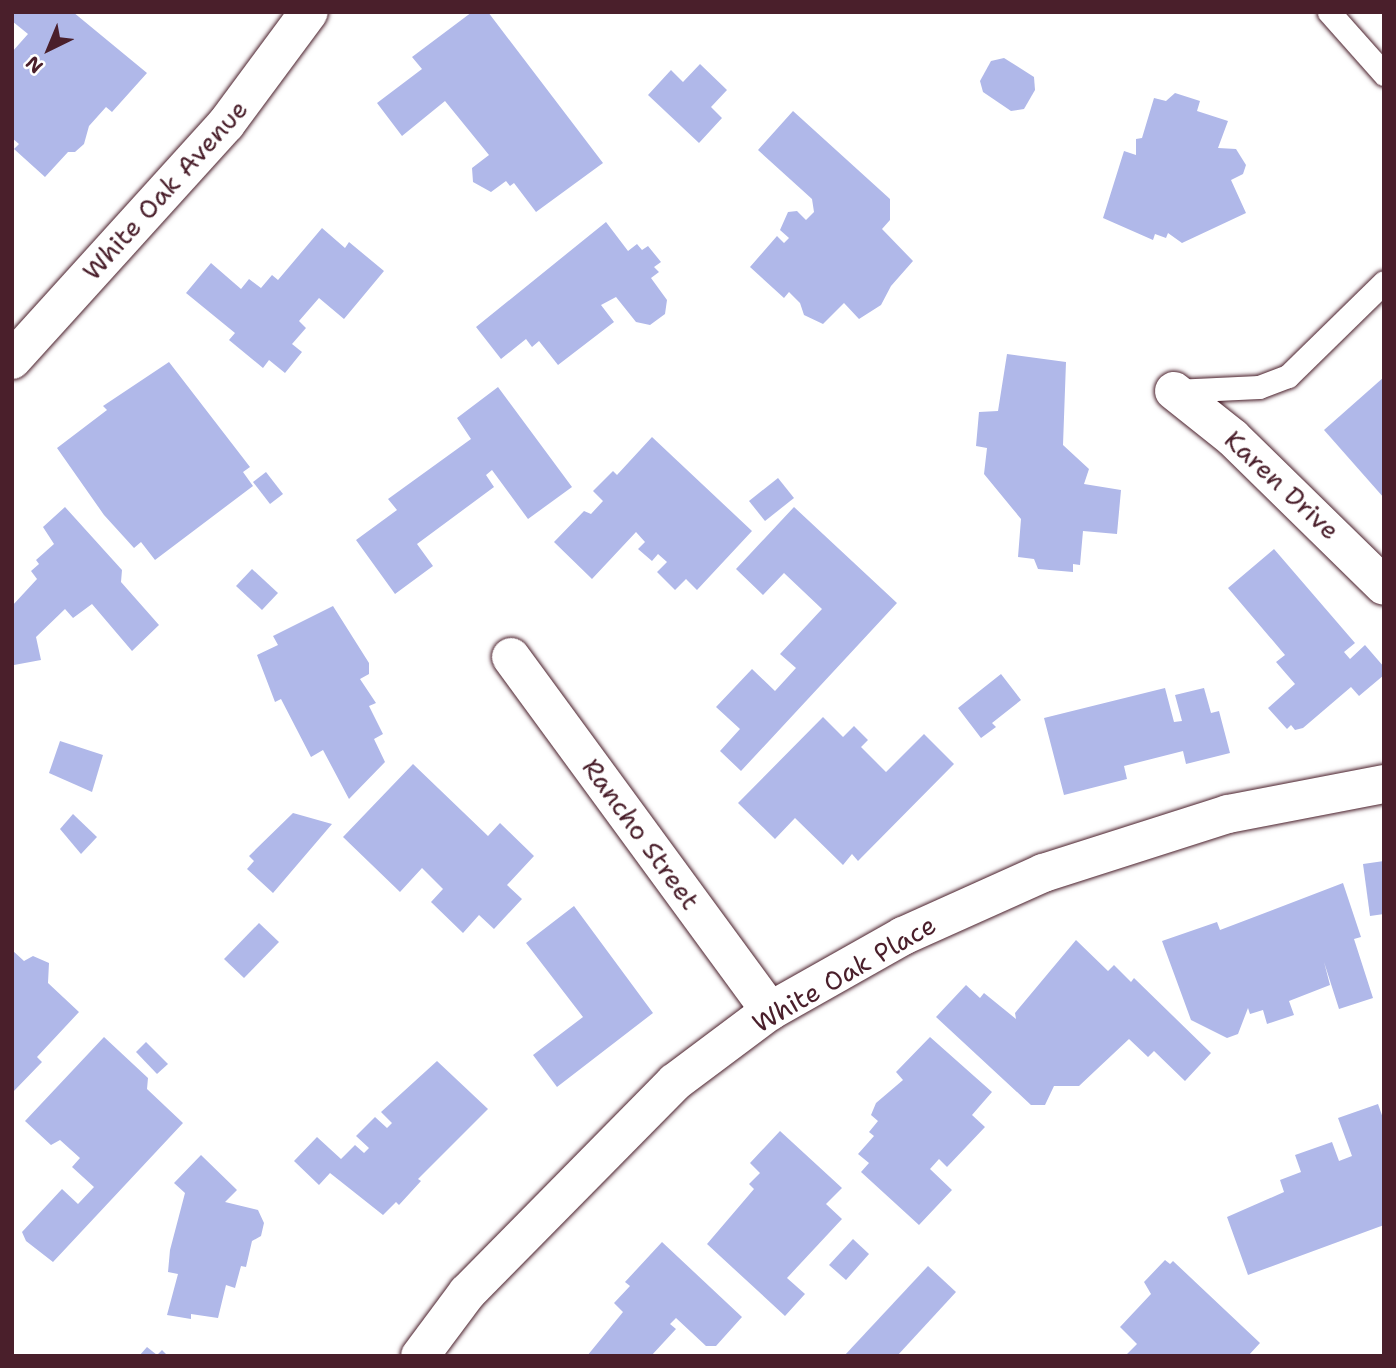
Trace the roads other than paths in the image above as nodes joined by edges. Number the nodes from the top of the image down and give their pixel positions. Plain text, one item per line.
1 (309, 12) edge
2 (1329, 12) edge
3 (1384, 74) edge
4 (1384, 282) edge
5 (12, 360) edge
6 (1174, 391) joint
7 (1384, 586) edge
8 (511, 657) dead end
9 (1384, 784) edge
10 (770, 1012) junction
11 (420, 1356) edge

1 - 5 street, White Oak Avenue
2 - 3 lane
4 - 6 lane
6 - 7 street, Karen Drive
8 - 10 street, Rancho Street
9 - 10 street, White Oak Place
10 - 11 street, White Oak Place

